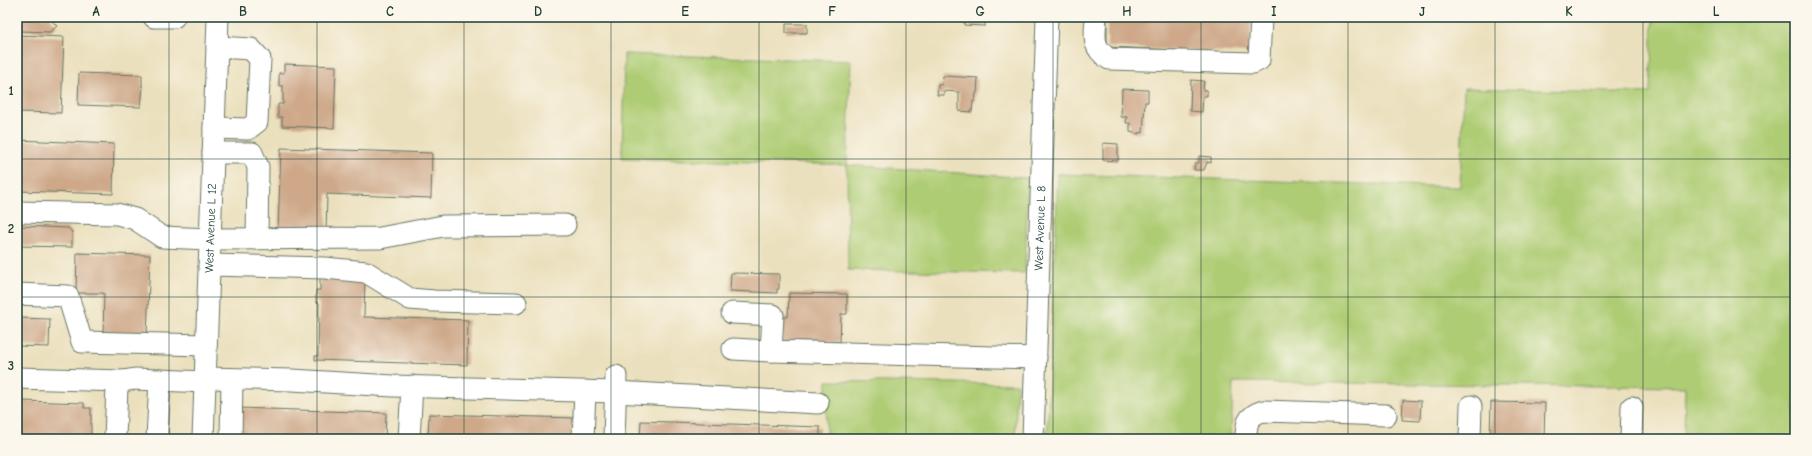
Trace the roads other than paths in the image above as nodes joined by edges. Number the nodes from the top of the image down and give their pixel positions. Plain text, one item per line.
1 (154, 17) edge
2 (174, 17) edge
3 (218, 17) edge
4 (1047, 17) edge
5 (1096, 17) edge
6 (1261, 17) edge
7 (217, 47) junction
8 (214, 128) junction
9 (213, 153) junction
10 (17, 212) edge
11 (565, 225) dead end
12 (210, 239) junction
13 (257, 239) junction
14 (209, 265) junction
15 (17, 294) edge
16 (516, 303) dead end
17 (732, 313) dead end
18 (206, 345) junction
19 (733, 350) dead end
20 (771, 351) junction
21 (1036, 358) junction
22 (17, 378) edge
23 (232, 379) junction
24 (160, 380) junction
25 (205, 380) junction
26 (123, 381) junction
27 (616, 384) junction
28 (412, 386) junction
29 (585, 391) junction
30 (818, 403) dead end
31 (1471, 406) dead end
32 (1632, 407) dead end
33 (1386, 415) dead end
34 (115, 439) edge
35 (157, 439) edge
36 (202, 439) edge
37 (231, 439) edge
38 (410, 439) edge
39 (583, 439) edge
40 (614, 439) edge
41 (1034, 439) edge
42 (1246, 439) edge
43 (1470, 439) edge
44 (1631, 439) edge

1 - 2 street
3 - 7 street, West Avenue L 12
4 - 21 street, West Avenue L 8
5 - 6 street
7 - 8 street, West Avenue L 12
7 - 8 street
8 - 9 street, West Avenue L 12
9 - 12 street, West Avenue L 12
9 - 13 street
10 - 12 street
11 - 13 street
12 - 13 street
12 - 14 street, West Avenue L 12
14 - 16 street
14 - 18 street, West Avenue L 12
15 - 18 street
17 - 20 street
18 - 25 street, West Avenue L 12
19 - 20 street
20 - 21 street
21 - 41 street, West Avenue L 8
22 - 26 street
23 - 25 street
23 - 28 street
23 - 37 street
24 - 25 street
24 - 26 street
24 - 35 street
25 - 36 street, West Avenue L 12
26 - 34 street
27 - 29 street
27 - 30 street
27 - 40 street
28 - 29 street
28 - 38 street
29 - 39 street
31 - 43 street
32 - 44 street
33 - 42 street

